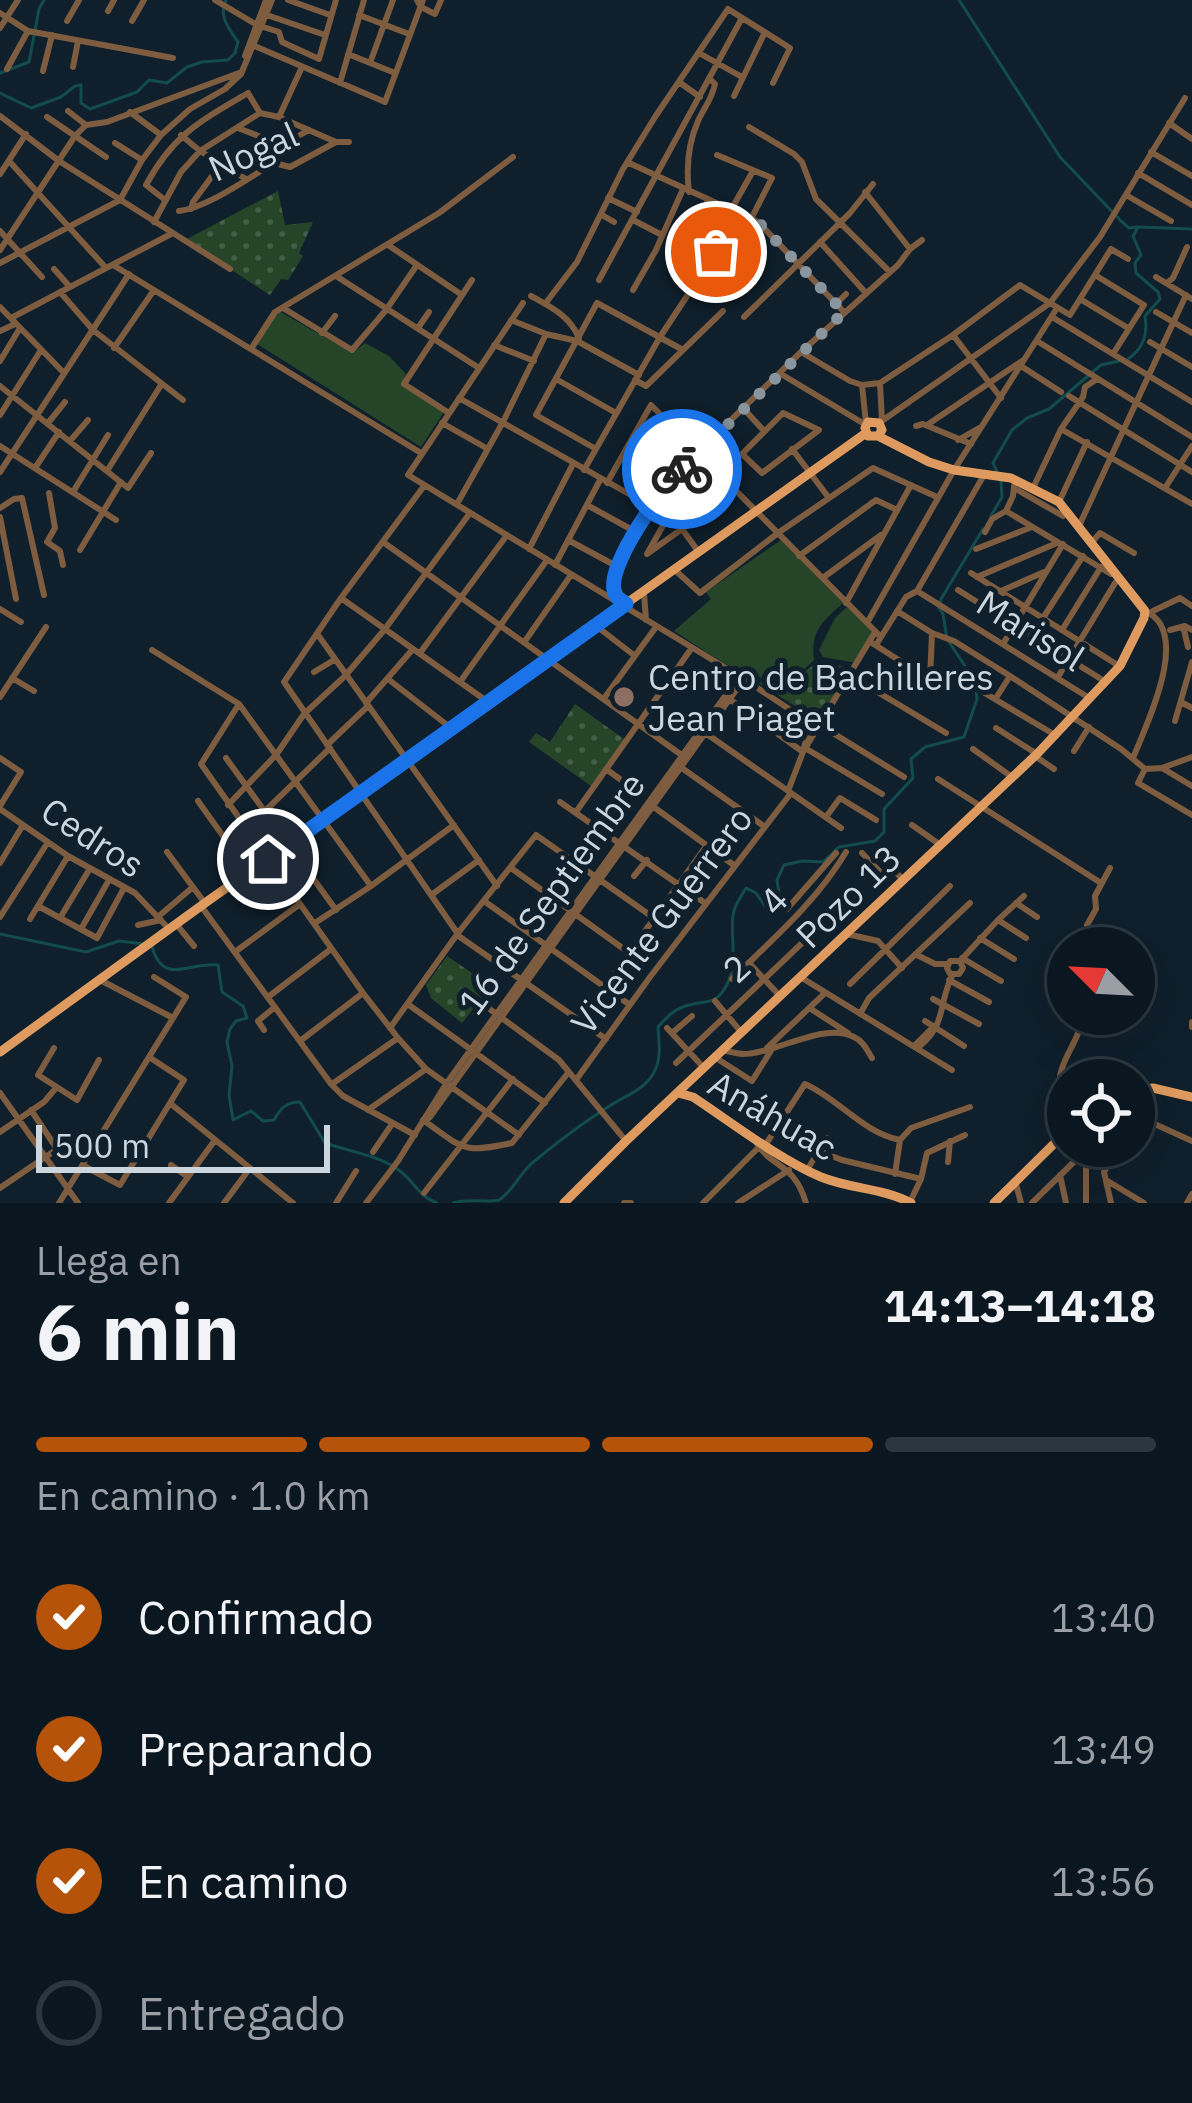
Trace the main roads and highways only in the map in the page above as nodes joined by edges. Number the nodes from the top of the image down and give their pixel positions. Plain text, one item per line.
1 (881, 422) road end
2 (867, 431) junction
3 (0, 1052) edge
4 (1155, 1088) edge
5 (678, 1093) junction
6 (1192, 1097) edge
7 (1047, 1150) edge
8 (571, 1201) edge
9 (910, 1203) edge
10 (994, 1203) edge

1 - 2 main road
2 - 3 main road
2 - 5 main road, Pozo 13
4 - 6 main road
5 - 8 main road, Pozo 13
5 - 9 main road, Anáhuac
7 - 10 main road

